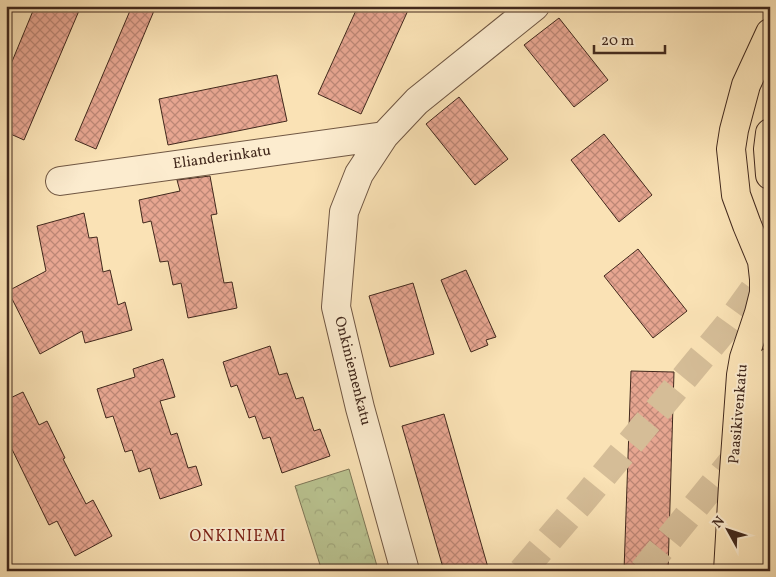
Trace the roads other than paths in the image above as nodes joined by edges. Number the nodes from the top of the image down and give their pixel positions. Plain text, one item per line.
1 (534, 6) edge
2 (770, 33) edge
3 (770, 133) edge
4 (384, 136) junction
5 (770, 175) edge
6 (60, 181) dead end
7 (766, 267) edge
8 (770, 312) edge
9 (749, 342) junction
10 (770, 362) edge
11 (405, 571) edge
12 (728, 571) edge
13 (754, 571) edge

1 - 4 street, Onkiniemenkatu
2 - 7 main road, Paasikivenkatu
3 - 5 main road
4 - 6 street, Elianderinkatu
4 - 11 street, Onkiniemenkatu
7 - 9 main road, Paasikivenkatu
8 - 9 main road
9 - 12 main road, Paasikivenkatu
10 - 13 main road, Paasikivenkatu

